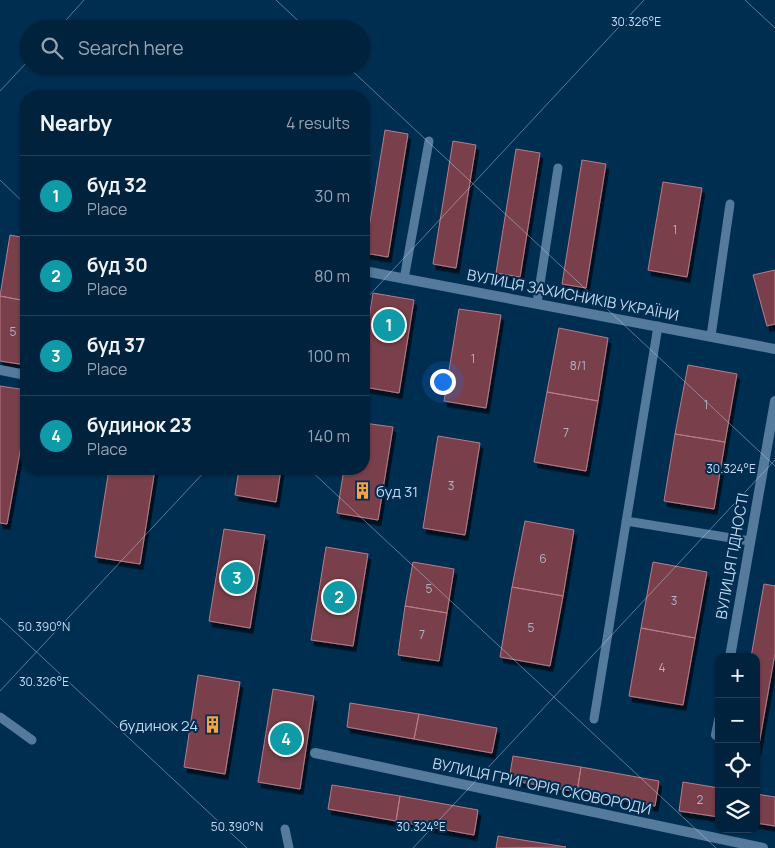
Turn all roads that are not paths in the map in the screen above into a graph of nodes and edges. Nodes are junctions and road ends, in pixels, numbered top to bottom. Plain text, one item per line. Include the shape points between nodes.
1 (429, 141) dead end
2 (558, 168) dead end
3 (730, 204) dead end
4 (370, 272) edge
5 (404, 279) junction
6 (537, 303) junction
7 (658, 326) junction
8 (711, 336) junction
9 (775, 349) edge
10 (0, 370) edge
11 (20, 374) edge
12 (775, 401) edge
13 (626, 521) junction
14 (750, 541) junction
15 (731, 653) edge
16 (0, 718) edge
17 (594, 719) dead end
18 (32, 740) dead end
19 (314, 753) dead end
20 (286, 829) dead end
21 (289, 848) edge
22 (763, 848) edge

1 - 5 lane
2 - 6 lane
3 - 8 lane
4 - 5 street, ВУЛИЦЯ ЗАХИСНИКІВ УКРАЇНИ
5 - 6 street, ВУЛИЦЯ ЗАХИСНИКІВ УКРАЇНИ
6 - 7 street, ВУЛИЦЯ ЗАХИСНИКІВ УКРАЇНИ
7 - 8 street, ВУЛИЦЯ ЗАХИСНИКІВ УКРАЇНИ
7 - 13 lane
8 - 9 street, ВУЛИЦЯ ЗАХИСНИКІВ УКРАЇНИ
10 - 11 street
12 - 14 street, ВУЛИЦЯ ГІДНОСТІ
13 - 14 lane
13 - 17 lane
14 - 15 street, ВУЛИЦЯ ГІДНОСТІ
16 - 18 lane
19 - 22 street, ВУЛИЦЯ ГРИГОРІЯ СКОВОРОДИ
20 - 21 lane

